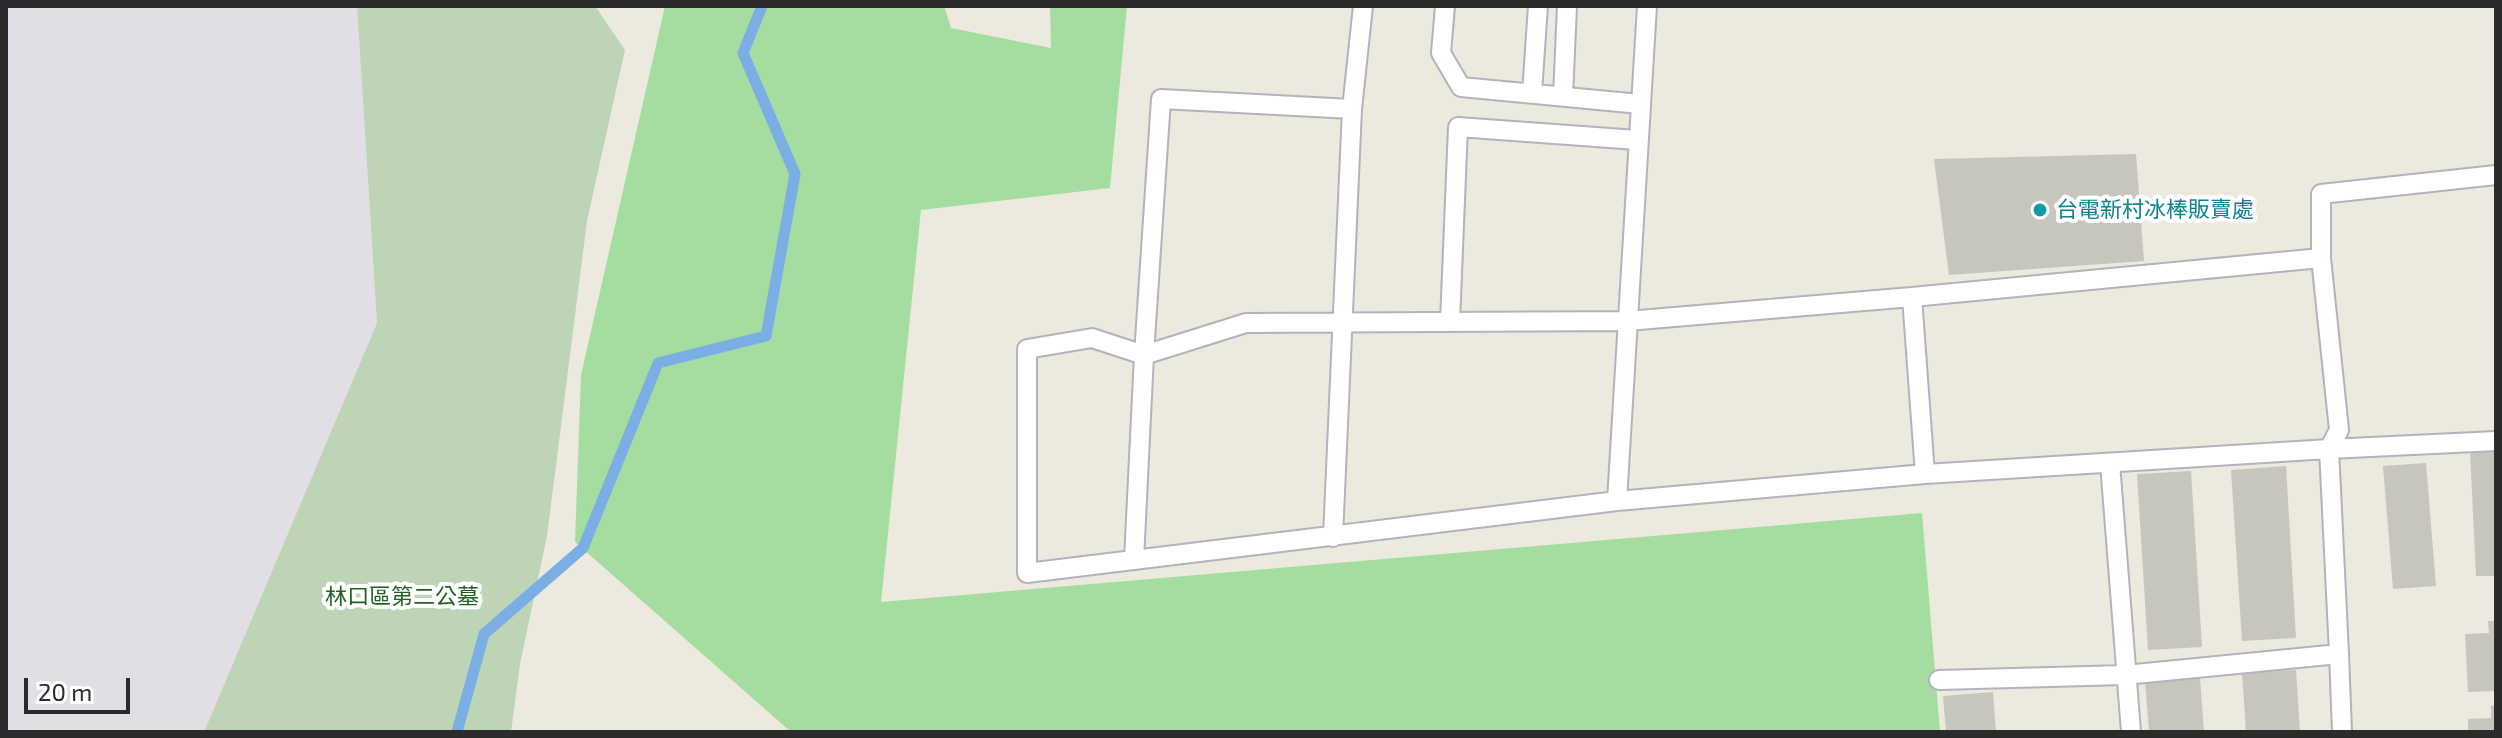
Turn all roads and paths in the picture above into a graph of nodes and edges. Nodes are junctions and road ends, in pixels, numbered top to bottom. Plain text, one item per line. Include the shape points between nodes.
1 (1363, 6) edge
2 (1445, 6) edge
3 (1538, 6) edge
4 (1567, 6) edge
5 (1647, 6) edge
6 (1532, 93) junction
7 (1563, 96) junction
8 (1640, 104) junction
9 (1352, 109) junction
10 (1637, 140) junction
11 (2496, 175) edge
12 (2321, 258) junction
13 (1912, 297) junction
14 (1627, 321) junction
15 (1343, 322) junction
16 (1450, 322) junction
17 (1144, 355) junction
18 (2496, 441) edge
19 (2329, 449) junction
20 (2110, 463) junction
21 (1925, 474) junction
22 (1617, 501) junction
23 (1333, 537) junction
24 (1134, 560) junction
25 (2339, 654) junction
26 (2125, 675) junction
27 (1939, 680) dead end
28 (2131, 732) edge
29 (2342, 732) edge

1 - 9 lane
2 - 6 lane via 1441,53 1461,87
3 - 6 lane
4 - 7 lane
5 - 8 lane
6 - 7 lane
7 - 8 lane
8 - 10 lane
9 - 15 lane
9 - 17 lane via 1161,99
10 - 14 lane
10 - 16 lane via 1458,127
11 - 12 lane via 2321,194
12 - 13 lane
12 - 19 lane via 2339,430
13 - 14 lane
13 - 21 lane
14 - 16 lane
14 - 22 lane
15 - 16 lane
15 - 17 lane via 1246,323
15 - 23 lane
17 - 24 lane
17 - 24 lane via 1092,338 1027,349 1027,573
18 - 19 lane
19 - 20 lane
19 - 25 lane
20 - 21 lane
20 - 26 lane
21 - 22 lane
22 - 23 lane
23 - 24 lane
25 - 26 lane
25 - 29 lane
26 - 27 lane
26 - 28 lane

